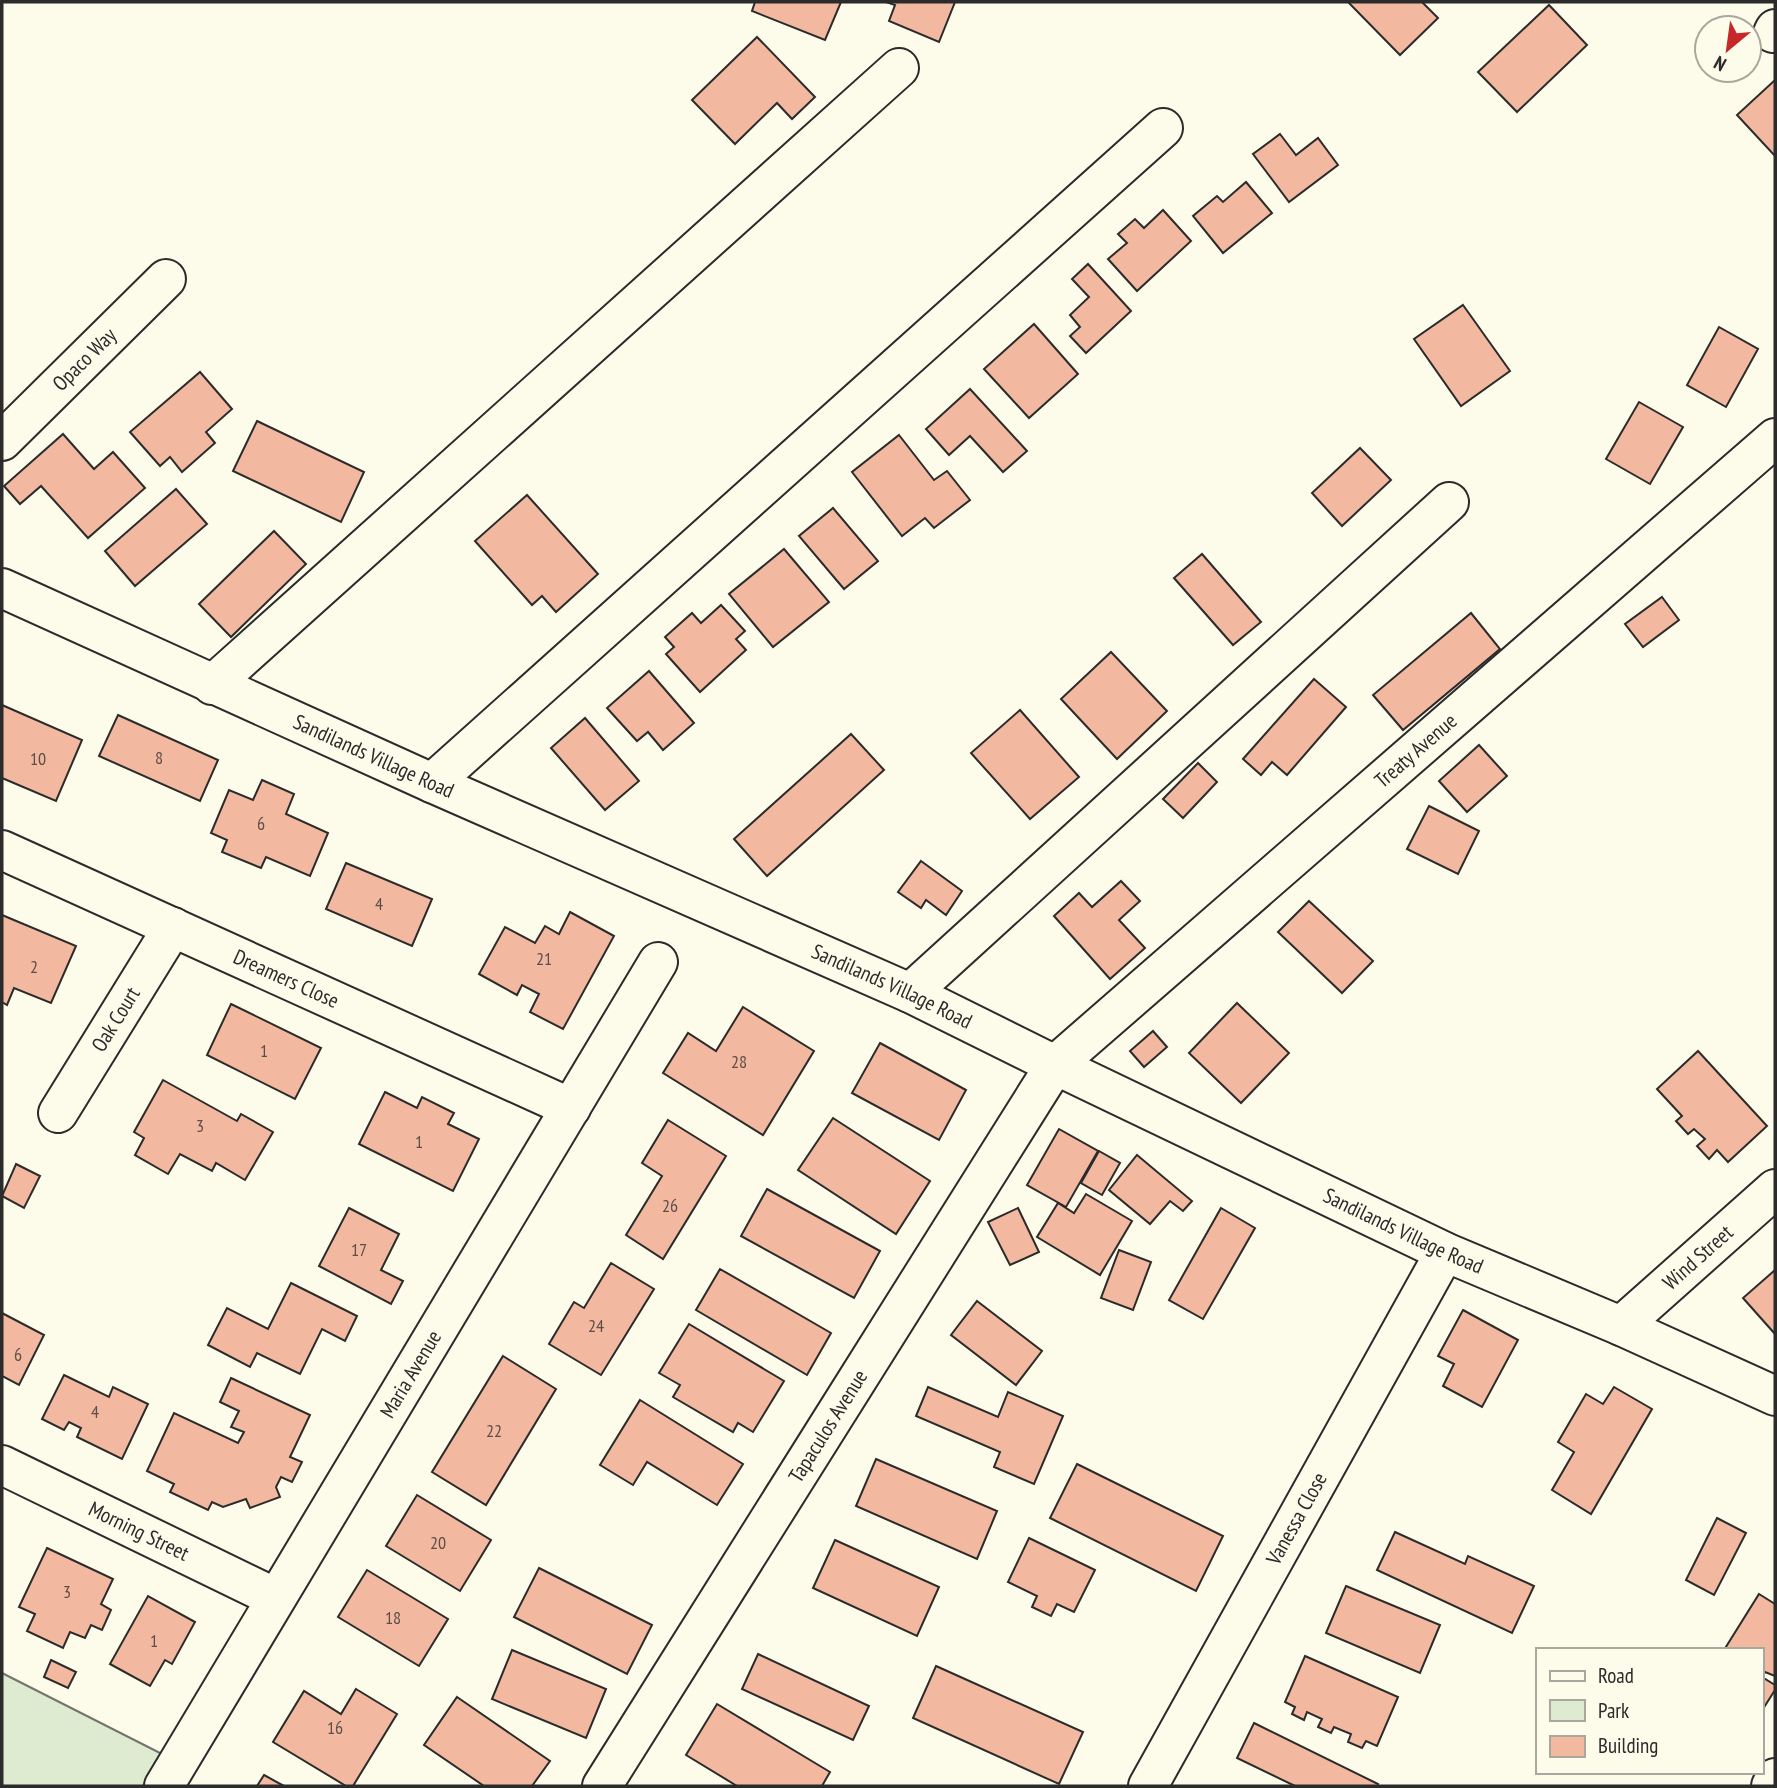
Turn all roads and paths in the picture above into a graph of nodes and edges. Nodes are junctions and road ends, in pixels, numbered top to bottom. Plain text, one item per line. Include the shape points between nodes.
1 (899, 68) dead end
2 (1163, 128) dead end
3 (166, 279) dead end
4 (1775, 438) edge
5 (2, 440) edge
6 (1449, 502) dead end
7 (2, 588) edge
8 (212, 685) junction
9 (432, 783) junction
10 (2, 849) edge
11 (173, 927) junction
12 (658, 962) dead end
13 (910, 993) junction
14 (1055, 1065) junction
15 (571, 1108) junction
16 (58, 1112) dead end
17 (1775, 1189) edge
18 (1445, 1252) junction
19 (1621, 1326) junction
20 (1775, 1396) edge
21 (2, 1465) edge
22 (276, 1598) junction
23 (1775, 1778) edge
24 (164, 1786) edge
25 (603, 1786) edge
26 (1148, 1786) edge
27 (1771, 1786) edge

1 - 8 street
2 - 9 street
3 - 5 street, Opaco Way
4 - 14 street, Treaty Avenue
6 - 13 street
7 - 8 street, Sandilands Village Road
8 - 9 street, Sandilands Village Road
9 - 13 street, Sandilands Village Road
10 - 11 street, Dreamers Close
11 - 15 street, Dreamers Close
11 - 16 street, Oak Court
12 - 15 street, Maria Avenue
13 - 14 street, Sandilands Village Road
14 - 18 street, Sandilands Village Road
14 - 25 street, Tapaculos Avenue
15 - 22 street, Maria Avenue
17 - 19 street, Wind Street
18 - 19 street, Sandilands Village Road
18 - 26 street, Vanessa Close
19 - 20 street, Sandilands Village Road
21 - 22 street, Morning Street
22 - 24 street, Maria Avenue
23 - 27 street

